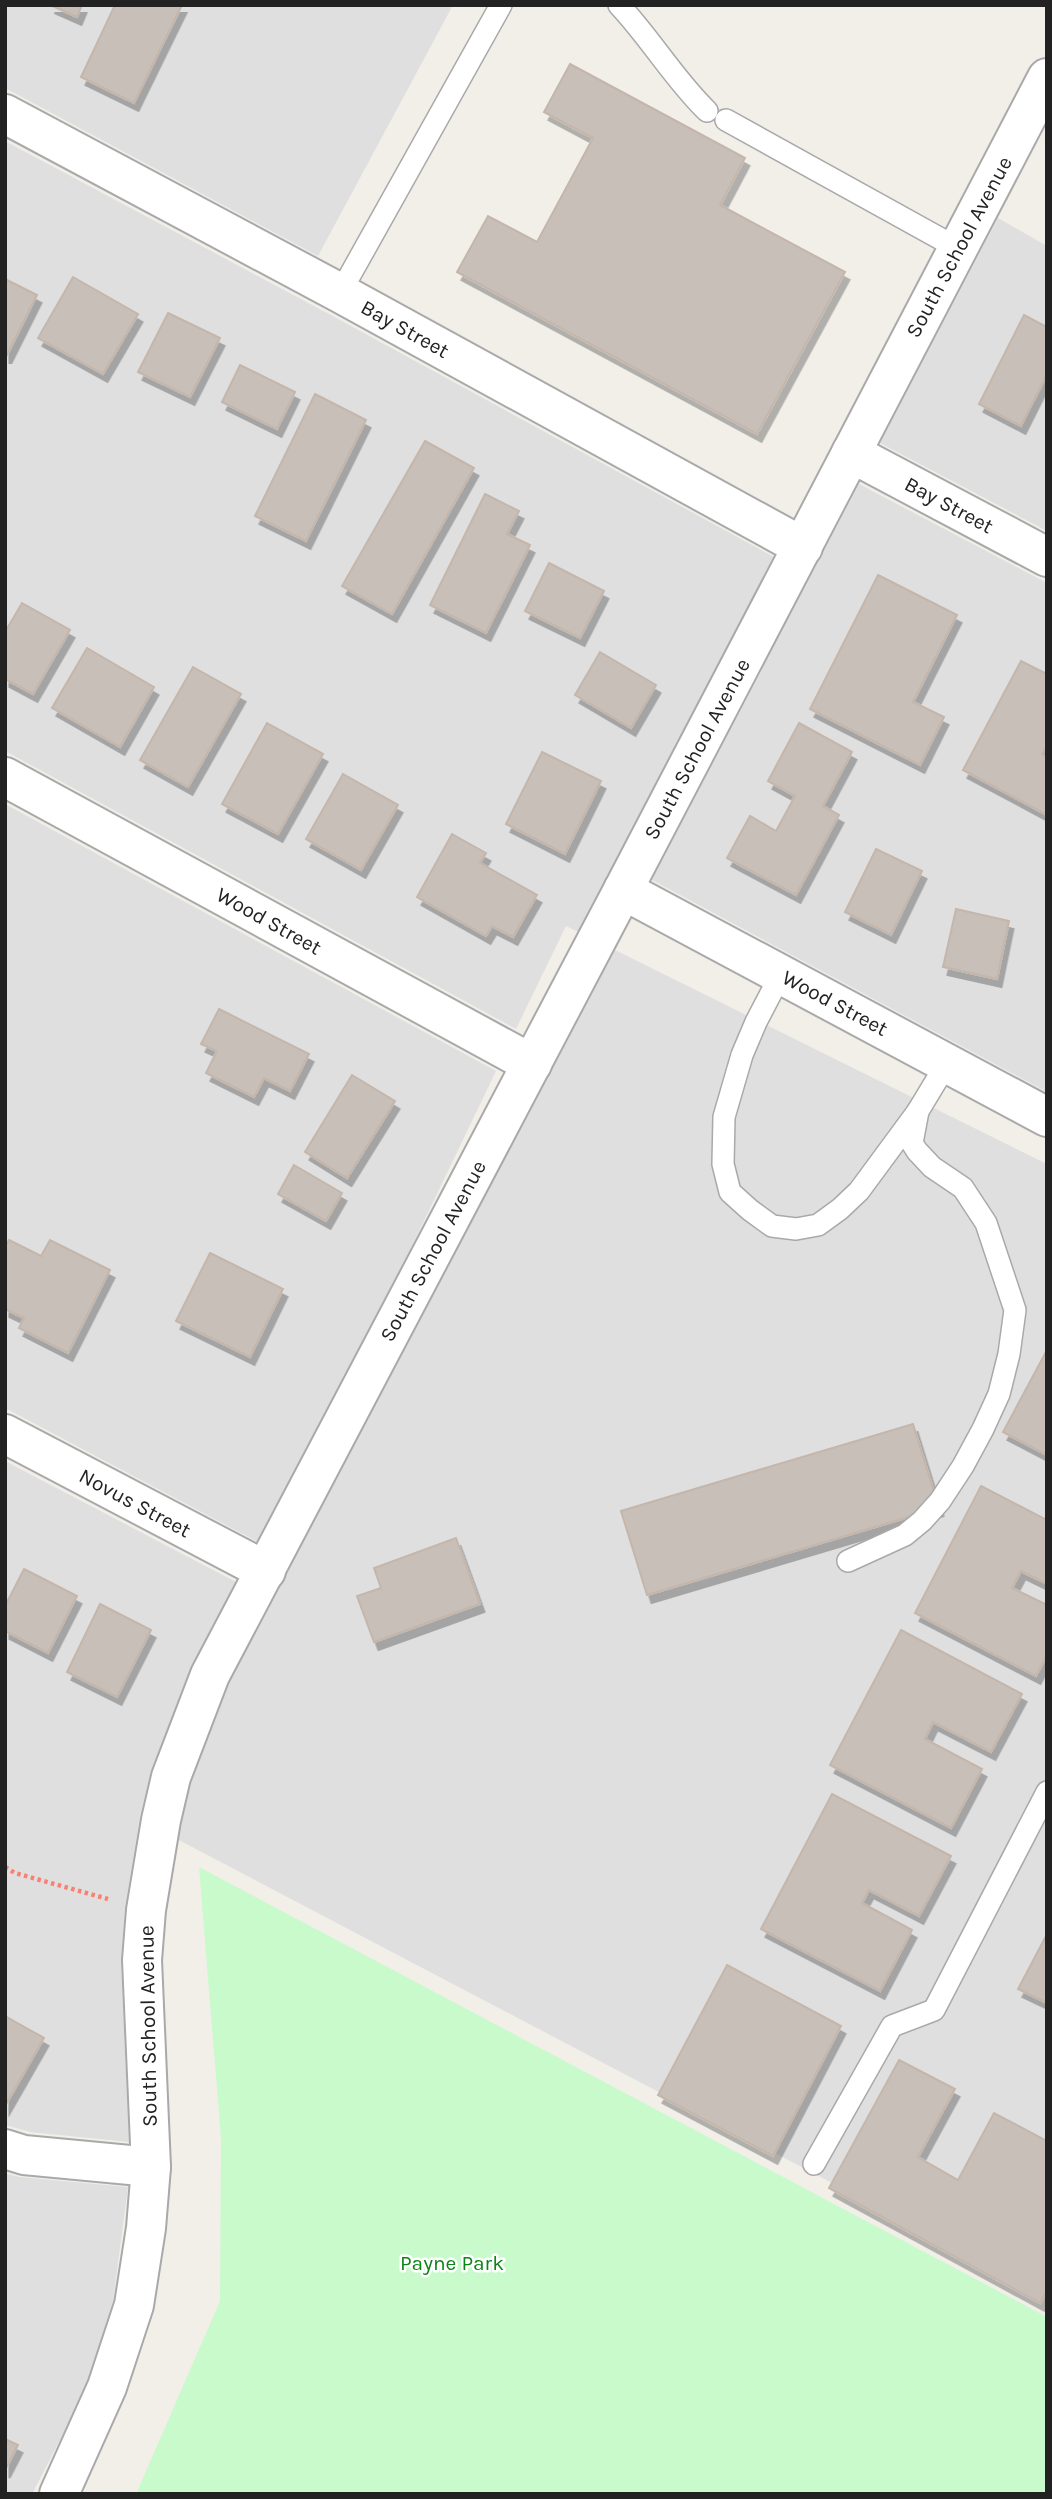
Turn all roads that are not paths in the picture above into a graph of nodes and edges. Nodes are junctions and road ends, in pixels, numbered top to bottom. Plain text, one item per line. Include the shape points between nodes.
1 (501, 5) edge
2 (619, 5) edge
3 (1047, 78) edge
4 (5, 114) edge
5 (959, 248) junction
6 (340, 293) junction
7 (851, 453) junction
8 (803, 547) junction
9 (1047, 557) edge
10 (5, 777) edge
11 (623, 890) junction
12 (780, 974) junction
13 (947, 1063) junction
14 (532, 1064) junction
15 (918, 1111) junction
16 (1047, 1117) edge
17 (5, 1434) edge
18 (848, 1561) dead end
19 (266, 1571) junction
20 (1047, 1792) edge
21 (5, 2149) edge
22 (814, 2164) dead end
23 (151, 2167) junction
24 (59, 2494) edge

1 - 6 lane
2 - 5 lane via 690,94 717,116
3 - 5 street, South School Avenue
4 - 6 street, Bay Street
5 - 7 street, South School Avenue
6 - 8 street, Bay Street
7 - 8 street, South School Avenue
7 - 9 street, Bay Street
8 - 11 street, South School Avenue
10 - 14 street, Wood Street
11 - 12 street, Wood Street
11 - 14 street, South School Avenue
12 - 13 street, Wood Street
12 - 15 lane via 742,1055 724,1117 723,1164 730,1192 772,1226 796,1229 818,1225 859,1191
13 - 15 lane
13 - 16 street, Wood Street
14 - 19 street, South School Avenue
15 - 18 lane via 912,1143 932,1167 963,1188 986,1223 1015,1310 1009,1354 999,1394 983,1429 940,1501 905,1535
17 - 19 street, Novus Street
19 - 23 street, South School Avenue via 210,1675 186,1733 160,1820 142,1959
20 - 22 lane via 934,2010 892,2026
21 - 23 street via 24,2155
23 - 24 street, South School Avenue via 134,2305 107,2387

